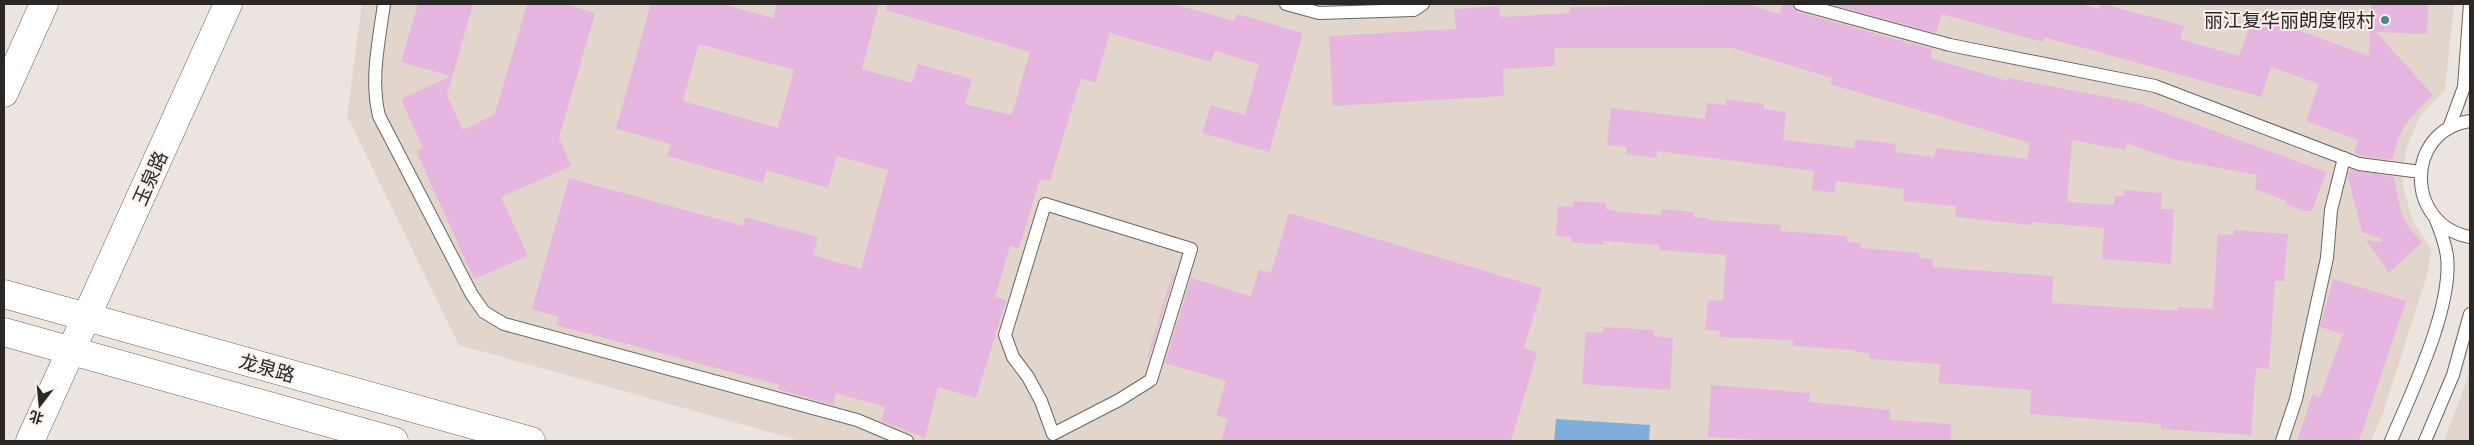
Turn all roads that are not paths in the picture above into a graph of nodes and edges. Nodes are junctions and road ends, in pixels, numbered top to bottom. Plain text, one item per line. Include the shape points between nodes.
1 (44, 4) edge
2 (228, 4) edge
3 (384, 4) edge
4 (1286, 4) edge
5 (1423, 4) edge
6 (1800, 4) edge
7 (2470, 4) edge
8 (4, 93) edge
9 (2470, 122) edge
10 (2449, 128) junction
11 (2344, 158) junction
12 (2421, 172) junction
13 (2436, 220) junction
14 (2470, 237) edge
15 (4, 294) edge
16 (2470, 314) edge
17 (86, 317) junction
18 (4, 332) edge
19 (70, 351) junction
20 (1052, 437) edge
21 (30, 441) edge
22 (394, 441) edge
23 (531, 441) edge
24 (908, 441) edge
25 (2282, 441) edge
26 (2391, 441) edge
27 (2425, 441) edge

1 - 8 main road
2 - 17 main road, 玉泉路
3 - 24 lane via 374,78 379,116 472,295 484,312 504,324 857,420
4 - 5 lane via 1319,13 1414,10
6 - 11 lane via 1950,45 2155,86
7 - 10 lane via 2464,87
9 - 10 lane
10 - 12 lane via 2427,151
11 - 12 lane via 2358,164
11 - 25 lane via 2331,210 2327,258 2296,399
12 - 13 lane via 2422,194
13 - 14 lane via 2447,229
13 - 26 lane via 2444,238 2447,275 2437,322 2423,364
15 - 17 main road, 龙泉路
16 - 27 lane via 2453,375
17 - 19 main road, 玉泉路
17 - 23 main road, 龙泉路
18 - 19 main road, 龙泉路
19 - 21 main road, 玉泉路
19 - 22 main road, 龙泉路
20 - 20 lane via 1041,400 1013,357 1006,335 1045,204 1191,248 1151,380

